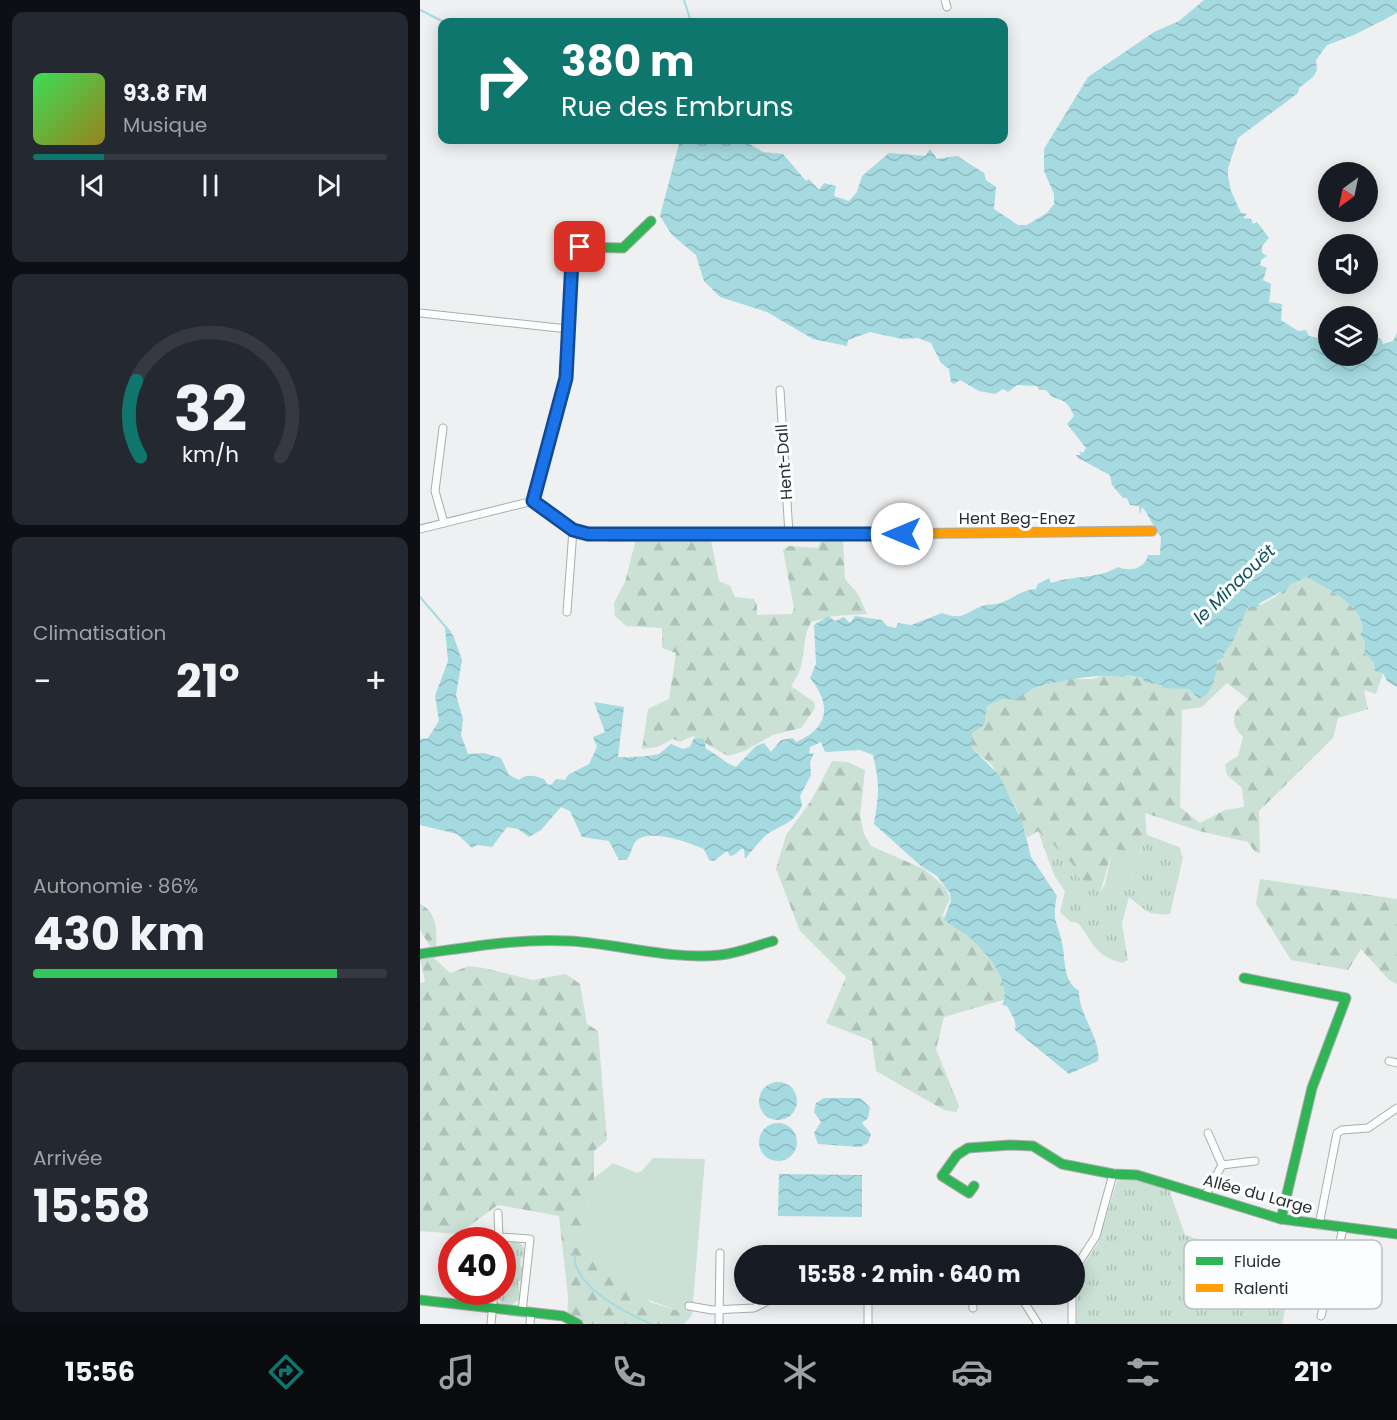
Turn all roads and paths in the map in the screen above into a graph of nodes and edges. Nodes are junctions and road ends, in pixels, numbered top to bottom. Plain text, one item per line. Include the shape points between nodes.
1 (651, 221) dead end
2 (420, 313) edge
3 (568, 329) junction
4 (780, 390) dead end
5 (443, 428) dead end
6 (533, 501) junction
7 (444, 523) junction
8 (420, 529) edge
9 (573, 530) junction
10 (1152, 531) dead end
11 (789, 534) junction
12 (567, 612) dead end
13 (773, 941) dead end
14 (420, 954) edge
15 (1244, 978) dead end
16 (1389, 1061) dead end
17 (1397, 1063) edge
18 (1397, 1108) edge
19 (1208, 1133) dead end
20 (1255, 1161) dead end
21 (1222, 1165) junction
22 (1113, 1174) junction
23 (974, 1186) dead end
24 (1205, 1196) junction
25 (498, 1213) dead end
26 (1281, 1219) junction
27 (1319, 1225) junction
28 (499, 1227) edge
29 (1343, 1229) junction
30 (1397, 1234) edge
31 (516, 1239) edge
32 (1340, 1240) edge
33 (720, 1253) dead end
34 (1085, 1253) edge
35 (420, 1300) edge
36 (493, 1305) edge
37 (760, 1305) edge
38 (868, 1305) edge
39 (973, 1305) edge
40 (1026, 1305) edge
41 (1072, 1305) edge
42 (689, 1306) dead end
43 (973, 1308) dead end
44 (493, 1309) junction
45 (720, 1309) junction
46 (1323, 1309) edge
47 (526, 1312) junction
48 (1321, 1316) dead end
49 (491, 1324) edge
50 (530, 1324) edge
51 (578, 1324) edge
52 (719, 1324) edge
53 (868, 1324) edge
54 (1038, 1324) edge
55 (1072, 1324) edge

1 - 3 street via 631,243 615,250 583,246 575,251
2 - 3 street
3 - 6 street via 566,378
4 - 11 street, Hent-Dall
5 - 7 street via 435,491
6 - 7 street
6 - 9 street, Hent Beg-Enez
7 - 8 street
9 - 11 street, Hent Beg-Enez via 611,536
9 - 12 street
10 - 11 street, Hent Beg-Enez
13 - 14 street via 737,952 706,954 570,941 500,944
15 - 26 street via 1346,998 1312,1088
16 - 17 street
18 - 27 street via 1368,1128 1337,1133
19 - 21 street
20 - 21 street
21 - 24 street
22 - 23 street, Allée du Large via 1062,1164 1033,1146 968,1148 957,1155 942,1176 969,1193
22 - 24 street, Allée du Large via 1137,1175
22 - 34 street via 1096,1236
24 - 26 street, Allée du Large
25 - 28 street
26 - 27 street, Allée du Large
27 - 29 street, Allée du Large
29 - 30 street, Allée du Large
29 - 32 street
31 - 47 street via 530,1239
33 - 45 street
35 - 44 street
36 - 44 street
37 - 45 street
38 - 53 street
39 - 43 street
40 - 54 street
41 - 55 street
42 - 45 street
44 - 47 street
44 - 49 street
45 - 52 street
46 - 48 street
47 - 50 street
47 - 51 street via 563,1317

